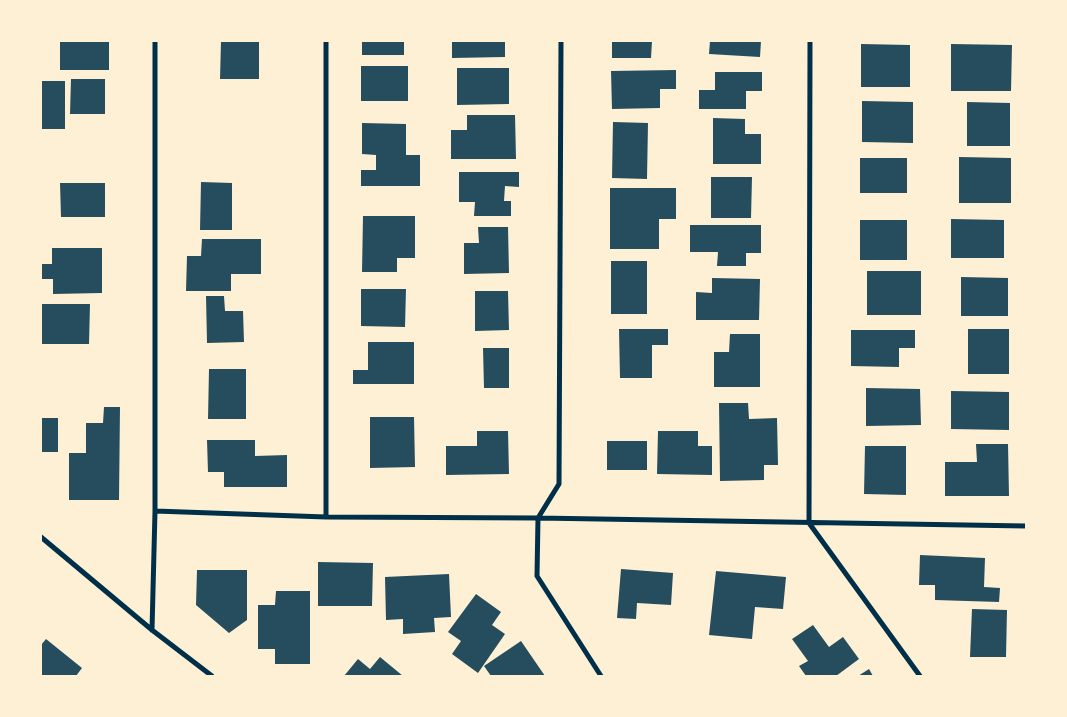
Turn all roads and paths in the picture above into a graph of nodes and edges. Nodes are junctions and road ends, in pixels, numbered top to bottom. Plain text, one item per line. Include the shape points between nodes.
1 (155, 41) edge
2 (326, 41) edge
3 (561, 41) edge
4 (810, 41) edge
5 (155, 511) junction
6 (326, 517) junction
7 (538, 518) junction
8 (809, 523) junction
9 (1026, 526) edge
10 (41, 538) edge
11 (152, 630) junction
12 (212, 676) edge
13 (601, 676) edge
14 (920, 676) edge

1 - 5 street
2 - 6 street
3 - 7 street via 559,484
4 - 8 street
5 - 6 street
5 - 11 street
6 - 7 street
7 - 8 street
7 - 13 street via 537,576
8 - 9 street
8 - 14 street
10 - 11 street
11 - 12 street

